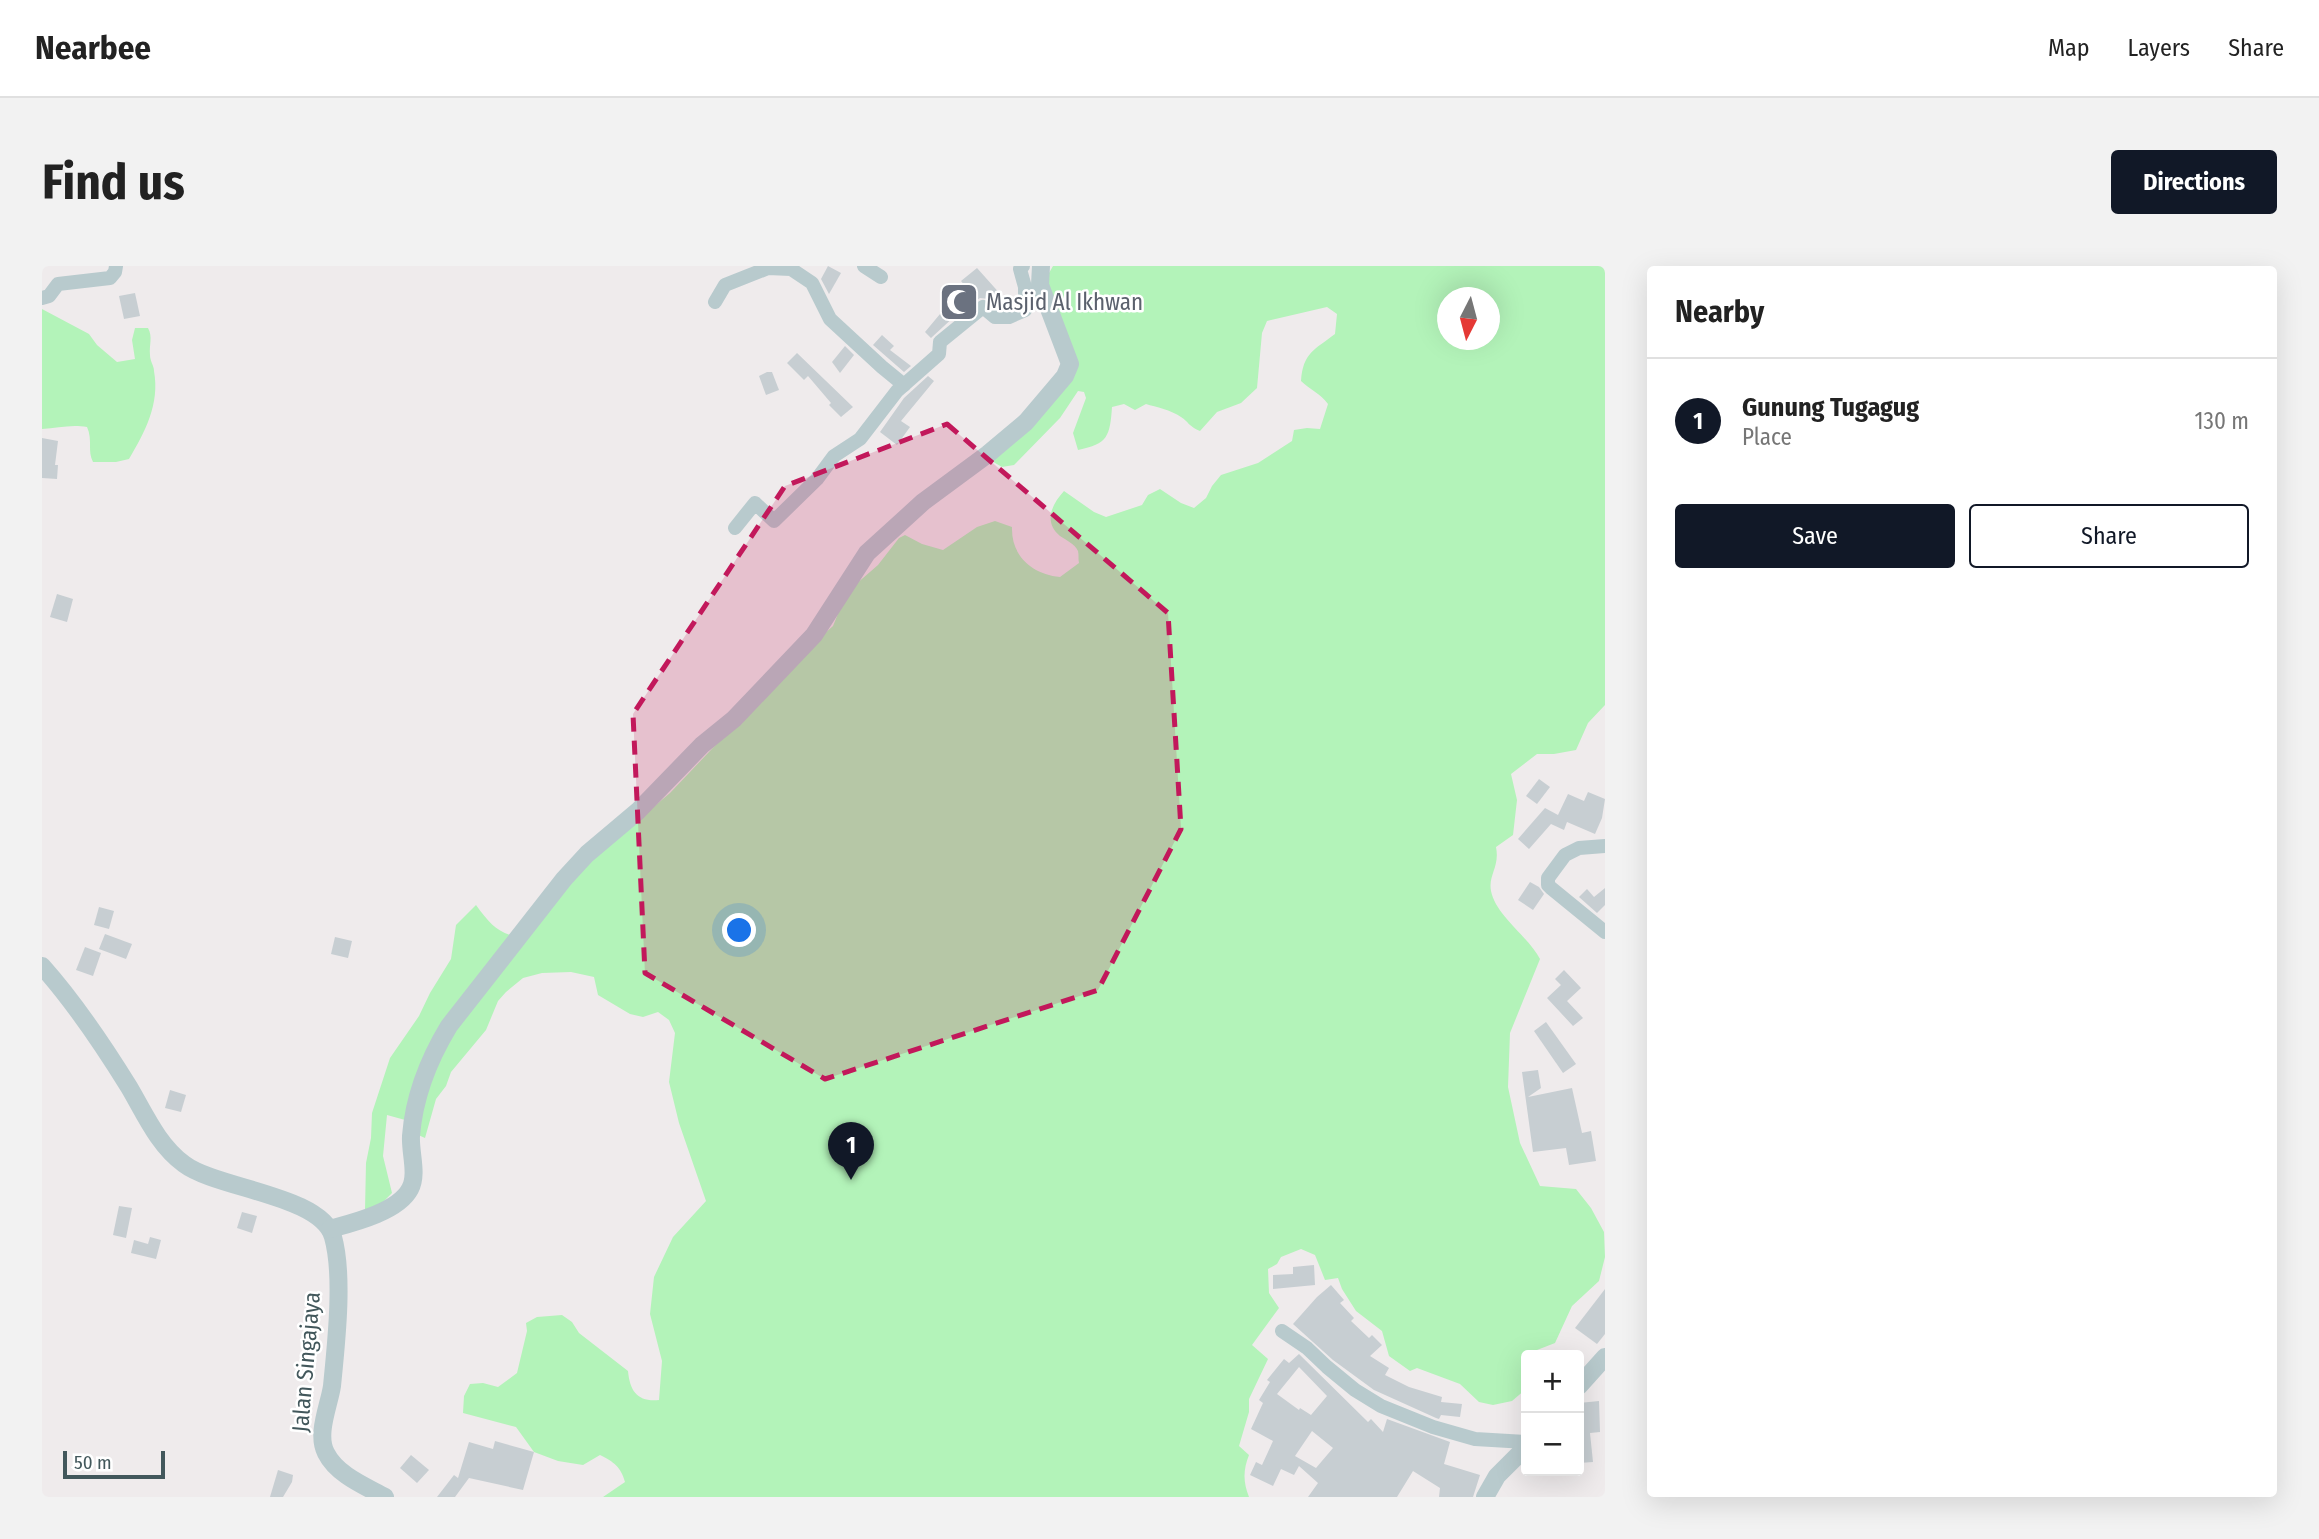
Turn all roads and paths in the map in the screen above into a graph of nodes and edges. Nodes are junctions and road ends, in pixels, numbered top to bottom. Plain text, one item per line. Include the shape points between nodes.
1 (117, 266) edge
2 (864, 266) edge
3 (1023, 266) edge
4 (1041, 266) edge
5 (791, 268) edge
6 (881, 277) dead end
7 (42, 298) edge
8 (715, 302) dead end
9 (904, 385) junction
10 (735, 528) dead end
11 (1605, 846) edge
12 (1605, 932) edge
13 (42, 966) edge
14 (330, 1229) junction
15 (1282, 1331) dead end
16 (1605, 1357) edge
17 (1584, 1380) edge
18 (1521, 1444) edge
19 (1521, 1449) edge
20 (385, 1497) edge
21 (1485, 1497) edge

1 - 7 street via 110,278 58,284
2 - 6 street
3 - 9 street via 1025,310 995,317 983,307 940,342 939,354
4 - 14 street via 1040,285 1070,364 1065,376 1026,422 923,502 867,553 814,635 734,719 564,879 437,1046 414,1112 413,1179 404,1198 379,1213
5 - 8 street via 768,268 725,285
5 - 9 street via 812,283 830,318
9 - 10 street via 860,439 834,456 774,522 755,503
11 - 12 street via 1571,850 1548,881
13 - 14 street via 76,1008 169,1153 200,1174 292,1203
14 - 20 street, Jalan Singajaya via 336,1252 337,1328 324,1451 340,1470
15 - 18 street via 1381,1406 1475,1439
16 - 17 street
19 - 21 street via 1496,1476

